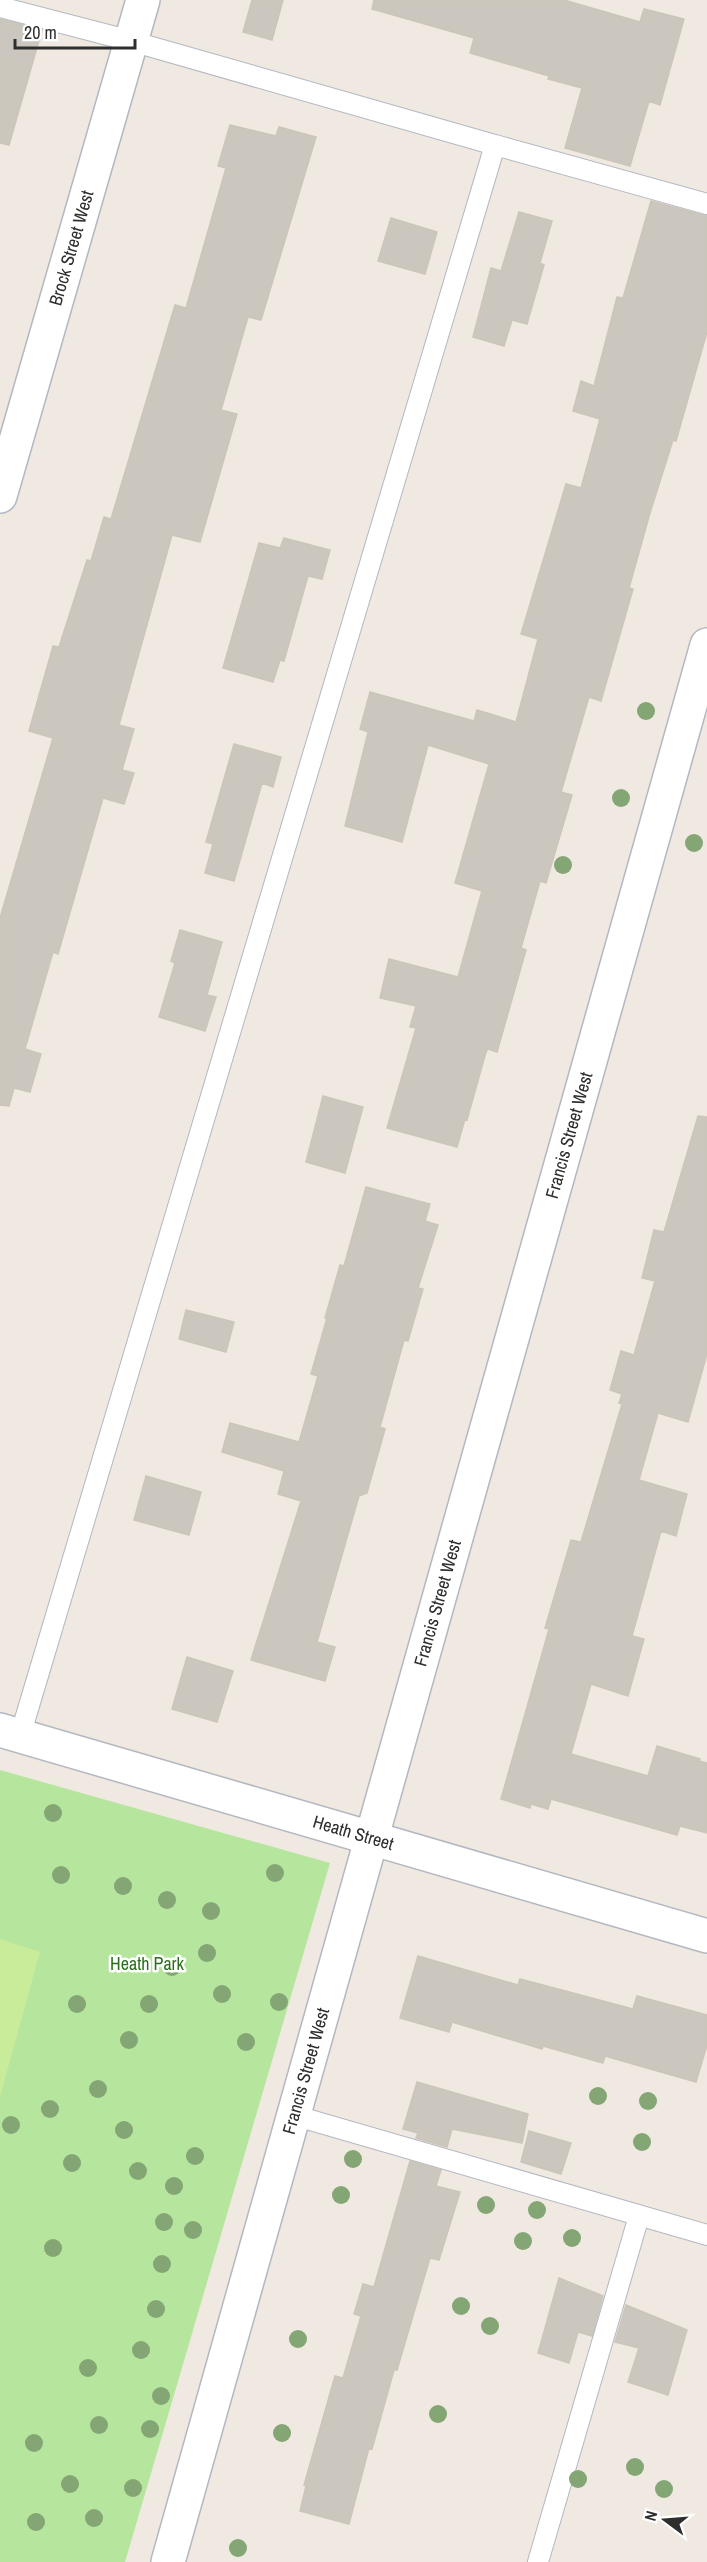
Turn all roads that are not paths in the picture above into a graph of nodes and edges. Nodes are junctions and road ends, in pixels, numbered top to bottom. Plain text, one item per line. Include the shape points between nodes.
1 (143, 0) edge
2 (0, 6) edge
3 (131, 40) junction
4 (495, 145) junction
5 (707, 204) edge
6 (0, 496) edge
7 (707, 645) edge
8 (10, 1733) edge
9 (370, 1838) junction
10 (707, 1936) edge
11 (293, 2115) junction
12 (639, 2216) junction
13 (707, 2235) edge
14 (168, 2562) edge
15 (538, 2562) edge

1 - 3 street, Brock Street West
2 - 3 lane
3 - 4 lane
3 - 6 street, Brock Street West
4 - 5 lane
4 - 8 lane
7 - 9 street, Francis Street West
8 - 9 street, Heath Street
9 - 10 street, Heath Street
9 - 11 street, Francis Street West
11 - 12 lane
11 - 14 street, Francis Street West
12 - 13 lane
12 - 15 lane

